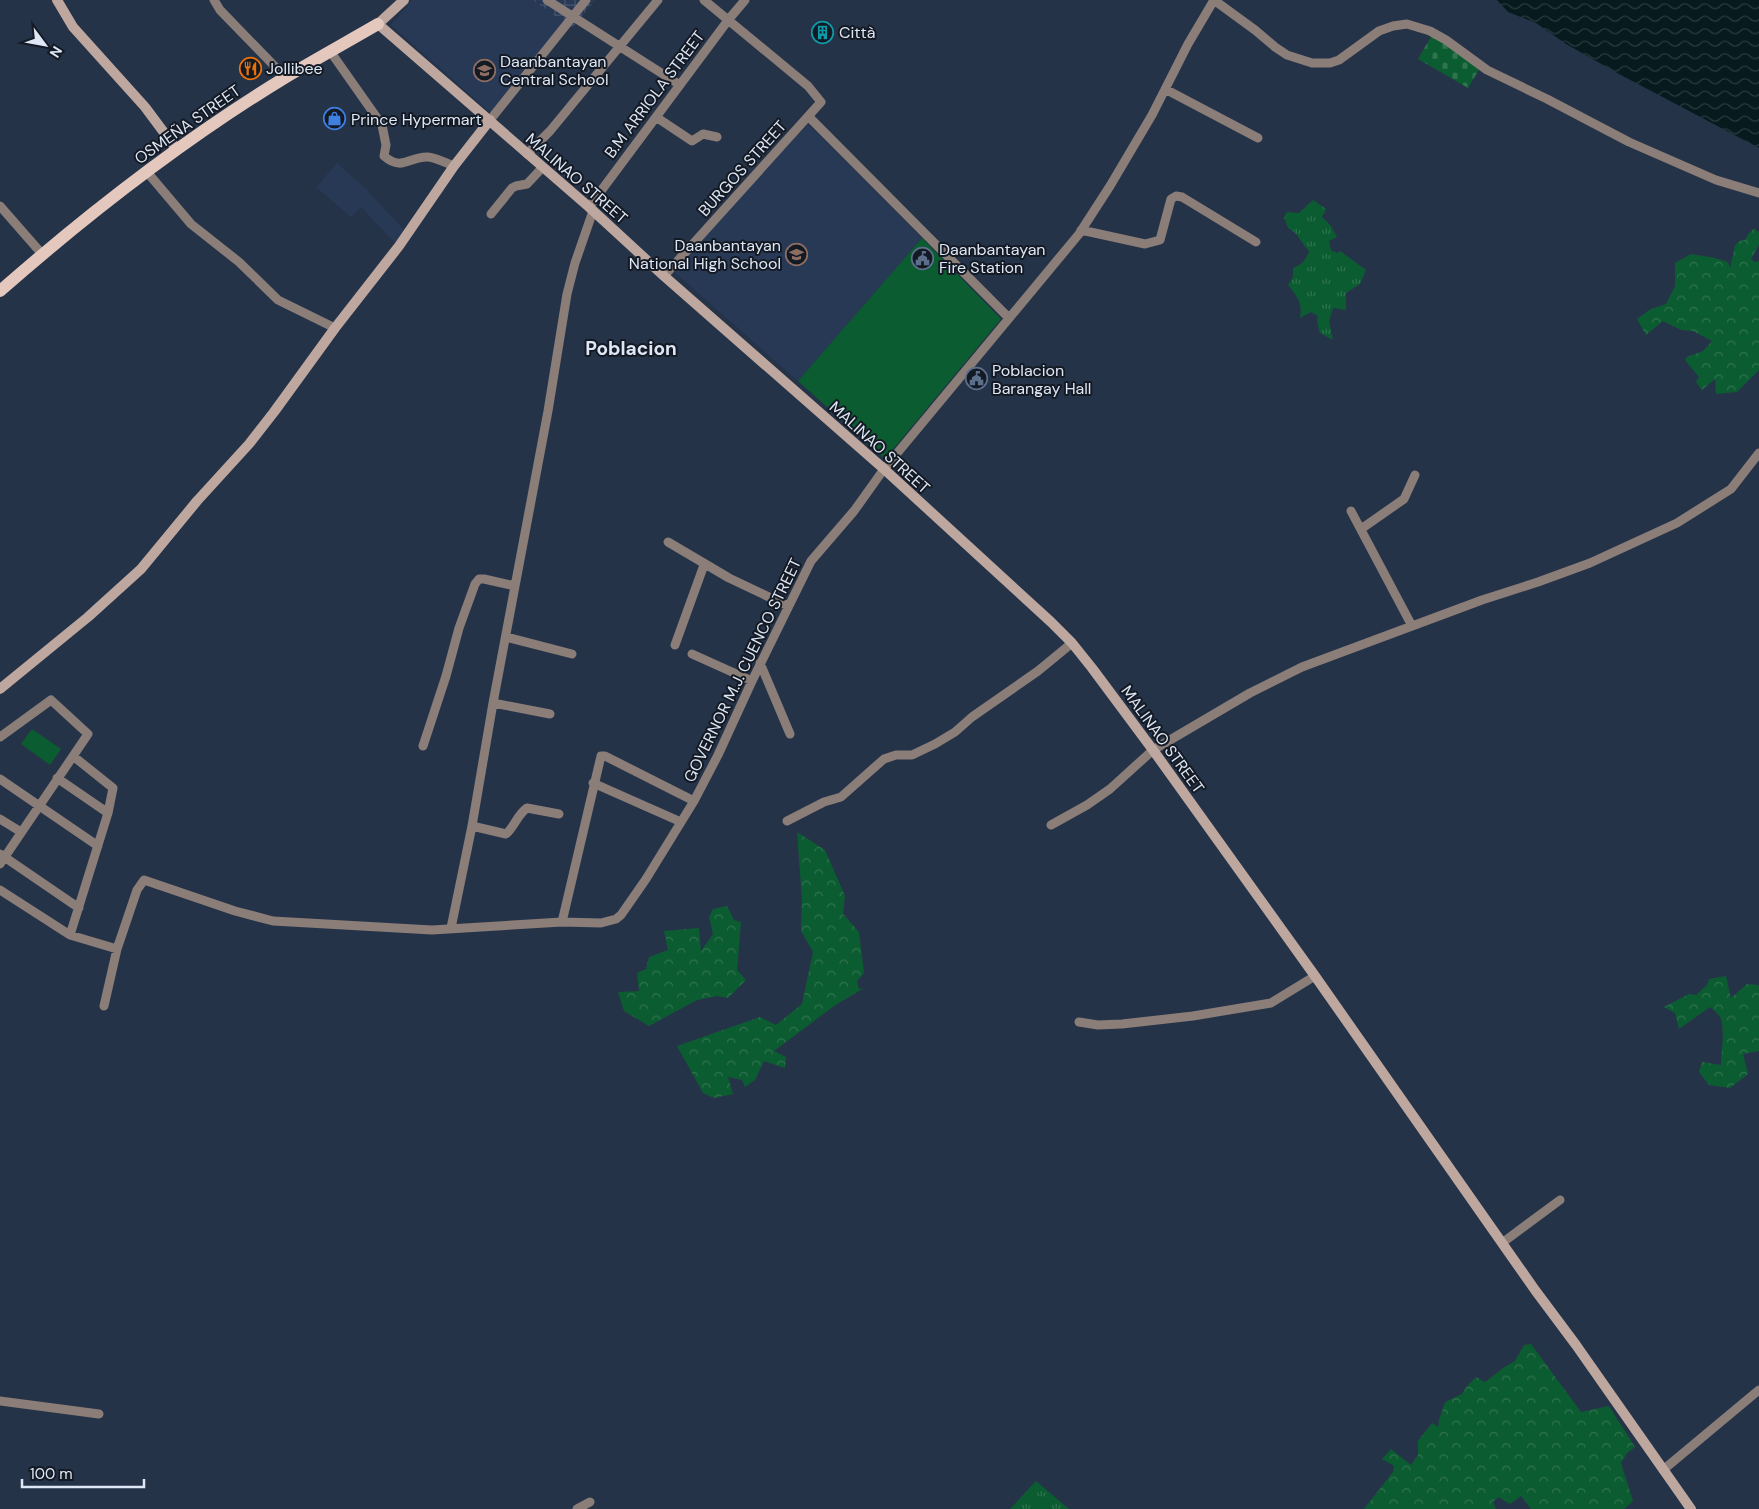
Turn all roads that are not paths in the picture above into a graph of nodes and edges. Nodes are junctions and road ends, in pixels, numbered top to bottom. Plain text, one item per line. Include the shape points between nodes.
1 (57, 0) edge
2 (214, 0) edge
3 (548, 0) edge
4 (586, 0) edge
5 (658, 0) edge
6 (704, 0) edge
7 (745, 0) edge
8 (1214, 0) edge
9 (400, 1) edge
10 (573, 17) junction
11 (729, 19) junction
12 (378, 24) junction
13 (619, 46) junction
14 (330, 51) junction
15 (285, 77) junction
16 (680, 85) junction
17 (1165, 89) junction
18 (656, 117) junction
19 (809, 117) junction
20 (490, 120) junction
21 (717, 136) dead end
22 (1258, 138) dead end
23 (177, 150) junction
24 (527, 154) junction
25 (454, 166) junction
26 (542, 168) junction
27 (148, 172) junction
28 (1759, 193) edge
29 (0, 206) edge
30 (591, 209) junction
31 (491, 214) dead end
32 (1081, 230) junction
33 (1256, 242) dead end
34 (42, 254) junction
35 (664, 276) junction
36 (0, 292) edge
37 (1008, 318) junction
38 (335, 328) junction
39 (1759, 453) edge
40 (884, 469) junction
41 (1415, 475) dead end
42 (1351, 511) dead end
43 (1361, 530) junction
44 (668, 542) dead end
45 (704, 565) junction
46 (515, 586) junction
47 (788, 606) junction
48 (1412, 626) junction
49 (506, 637) junction
50 (1072, 643) junction
51 (674, 645) dead end
52 (572, 654) dead end
53 (692, 654) dead end
54 (760, 663) junction
55 (752, 681) junction
56 (0, 689) edge
57 (493, 703) junction
58 (550, 714) dead end
59 (790, 734) dead end
60 (0, 737) edge
61 (423, 746) dead end
62 (1152, 750) junction
63 (73, 756) junction
64 (57, 778) junction
65 (0, 779) edge
66 (593, 783) junction
67 (694, 801) junction
68 (39, 805) junction
69 (108, 813) junction
70 (559, 814) dead end
71 (0, 819) edge
72 (787, 821) dead end
73 (681, 822) junction
74 (1051, 825) dead end
75 (472, 826) junction
76 (21, 832) junction
77 (98, 846) junction
78 (2, 858) edge
79 (0, 890) edge
80 (79, 908) junction
81 (562, 922) junction
82 (451, 928) junction
83 (70, 935) junction
84 (118, 949) junction
85 (1315, 976) junction
86 (104, 1006) dead end
87 (1079, 1022) dead end
88 (1560, 1200) dead end
89 (1502, 1242) junction
90 (1759, 1390) edge
91 (0, 1401) edge
92 (99, 1414) dead end
93 (1663, 1470) junction
94 (590, 1502) dead end
95 (577, 1509) edge
96 (1691, 1509) edge

1 - 23 main road via 73,26 145,107
2 - 15 street
3 - 10 street
4 - 10 street
5 - 13 street
6 - 11 street
7 - 11 street, B.M ARRIOLA STREET
8 - 17 street, GOVERNOR M.J. CUENCO STREET
8 - 28 street, GOVERNOR M.J. CUENCO STREET via 1287,55 1312,63 1339,60 1379,31 1393,26 1407,24 1423,28 1446,40 1487,70 1629,142 1716,180
9 - 12 main road, OSMEÑA STREET
10 - 13 street
10 - 20 street
11 - 16 street, B.M ARRIOLA STREET
11 - 19 street, BURGOS STREET via 808,86 821,102
12 - 14 main road, OSMEÑA STREET
12 - 20 main road, MALINAO STREET
13 - 16 street
13 - 24 street
14 - 15 main road, OSMEÑA STREET
14 - 25 street via 382,125 386,146 384,156 400,164 427,157
15 - 23 main road, OSMEÑA STREET
16 - 18 street, B.M ARRIOLA STREET
17 - 22 street
17 - 32 street, GOVERNOR M.J. CUENCO STREET via 1115,178
18 - 21 street via 692,141 702,134
18 - 30 street, B.M ARRIOLA STREET
19 - 35 street, BURGOS STREET
19 - 37 street
20 - 24 main road, MALINAO STREET
20 - 25 main road
23 - 27 main road, OSMEÑA STREET
24 - 26 main road, MALINAO STREET
25 - 38 main road via 399,246
26 - 30 main road, MALINAO STREET
26 - 31 street via 527,184 512,188
27 - 34 main road, OSMEÑA STREET
27 - 38 street via 191,224 240,262 271,295
29 - 34 street
30 - 35 main road, MALINAO STREET
30 - 46 street, B.M ARRIOLA STREET via 567,294
32 - 33 street via 1153,243 1160,240 1171,198 1176,196
32 - 37 street, GOVERNOR M.J. CUENCO STREET
34 - 36 main road, OSMEÑA STREET
35 - 40 main road, MALINAO STREET
37 - 40 street, GOVERNOR M.J. CUENCO STREET
38 - 56 main road via 254,437 141,570
39 - 48 street via 1731,489 1677,524 1590,563
40 - 47 street, GOVERNOR M.J. CUENCO STREET via 854,511 811,560
40 - 50 main road, MALINAO STREET
41 - 43 street via 1404,499
42 - 43 street
43 - 48 street
44 - 45 street
45 - 47 street
45 - 51 street
46 - 49 street, B.M ARRIOLA STREET
46 - 61 street via 484,579 478,579 475,584
47 - 54 street, GOVERNOR M.J. CUENCO STREET
48 - 62 street via 1302,667
49 - 52 street
49 - 57 street, B.M ARRIOLA STREET
50 - 62 main road, MALINAO STREET
50 - 72 street via 936,744 912,755 896,755 884,760 841,797
53 - 55 street
54 - 55 street, GOVERNOR M.J. CUENCO STREET
54 - 59 street
55 - 67 street, GOVERNOR M.J. CUENCO STREET
57 - 58 street
57 - 75 street, B.M ARRIOLA STREET
60 - 63 street via 51,700 88,734
62 - 74 street via 1110,789
62 - 85 main road, MALINAO STREET
63 - 64 street
63 - 69 street via 113,788
64 - 68 street
64 - 69 street
65 - 68 street
66 - 67 street via 601,756 605,756
66 - 73 street
66 - 81 street
67 - 73 street, GOVERNOR M.J. CUENCO STREET
68 - 76 street
68 - 77 street
69 - 77 street
70 - 75 street via 527,808 506,834
71 - 76 street
73 - 81 street, GOVERNOR M.J. CUENCO STREET via 627,908 616,919 601,923
75 - 82 street, B.M ARRIOLA STREET
76 - 78 street
77 - 80 street
78 - 80 street
79 - 83 street
80 - 83 street
81 - 82 street
82 - 84 street via 432,930 273,921 144,880 137,890
83 - 84 street
84 - 86 street
85 - 87 street via 1272,1003 1122,1024
85 - 89 main road, MALINAO STREET
88 - 89 street
89 - 93 main road, MALINAO STREET
90 - 93 street
91 - 92 street
93 - 96 main road, MALINAO STREET
94 - 95 street

